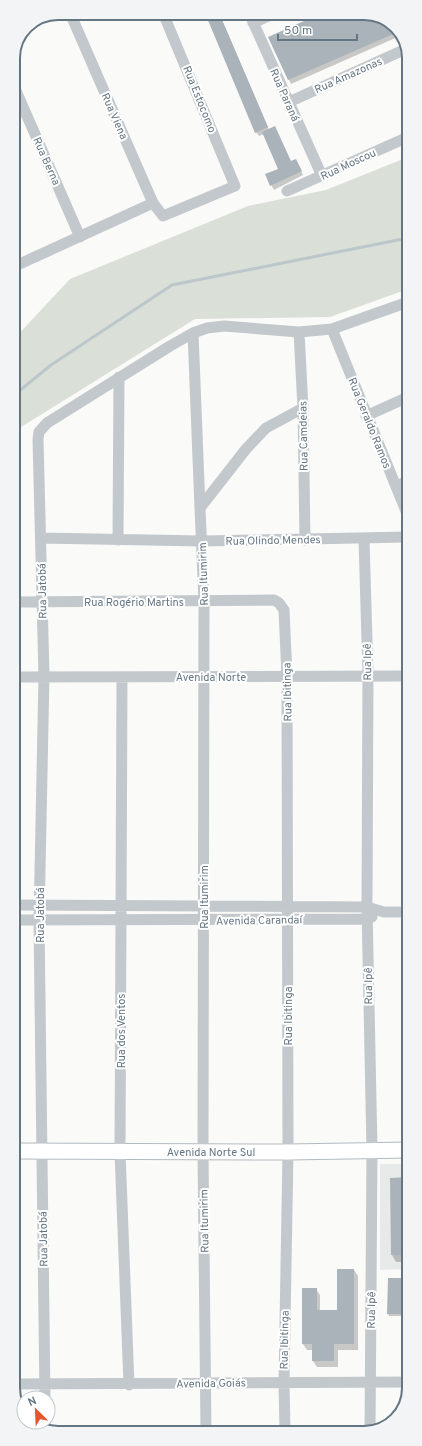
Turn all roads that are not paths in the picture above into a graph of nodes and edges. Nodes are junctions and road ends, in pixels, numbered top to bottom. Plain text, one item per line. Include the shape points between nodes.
1 (73, 20) edge
2 (166, 20) edge
3 (252, 20) edge
4 (401, 51) edge
5 (20, 100) edge
6 (288, 102) junction
7 (402, 140) edge
8 (322, 176) junction
9 (287, 191) dead end
10 (153, 202) junction
11 (163, 216) joint
12 (80, 237) junction
13 (20, 264) edge
14 (402, 304) edge
15 (332, 329) junction
16 (299, 332) junction
17 (193, 333) junction
18 (119, 377) junction
19 (402, 401) edge
20 (303, 408) junction
21 (366, 416) junction
22 (402, 484) edge
23 (396, 486) junction
24 (402, 501) edge
25 (200, 508) junction
26 (402, 537) edge
27 (41, 538) junction
28 (364, 539) junction
29 (118, 540) junction
30 (305, 540) junction
31 (202, 541) junction
32 (20, 602) edge
33 (42, 602) junction
34 (204, 602) junction
35 (279, 603) joint
36 (368, 675) junction
37 (44, 676) junction
38 (402, 676) edge
39 (20, 677) edge
40 (122, 677) junction
41 (204, 677) junction
42 (287, 677) junction
43 (20, 905) edge
44 (39, 906) junction
45 (122, 906) junction
46 (204, 906) junction
47 (288, 906) junction
48 (367, 906) junction
49 (384, 912) junction
50 (402, 912) edge
51 (288, 919) junction
52 (367, 919) junction
53 (20, 920) edge
54 (39, 920) junction
55 (204, 920) junction
56 (122, 921) junction
57 (372, 1150) junction
58 (402, 1150) edge
59 (41, 1151) junction
60 (203, 1151) junction
61 (20, 1152) edge
62 (120, 1152) junction
63 (288, 1152) junction
64 (371, 1381) junction
65 (284, 1382) junction
66 (402, 1382) edge
67 (206, 1383) junction
68 (20, 1384) edge
69 (45, 1384) junction
70 (129, 1385) junction
71 (45, 1390) edge
72 (370, 1425) edge
73 (206, 1426) edge
74 (284, 1426) edge

1 - 10 street, Rua Viena
2 - 11 street, Rua Estocomo via 235,186
3 - 6 street, Rua Paraná
4 - 6 street, Rua Amazonas
5 - 12 street, Rua Berna
6 - 8 street, Rua Paraná
7 - 8 street, Rua Moscou
8 - 9 street, Rua Moscou
10 - 11 street, Rua Viena
10 - 12 street
12 - 13 street
14 - 15 street
15 - 16 street
15 - 21 street, Rua Geraldo Ramos
16 - 17 street via 224,326
16 - 20 street, Rua Camdeias
17 - 18 street
17 - 25 street, Rua Itumirim
18 - 27 street, Rua Jatobá via 47,423 39,432
18 - 29 street
19 - 21 street
20 - 25 street via 266,428 246,449
20 - 30 street, Rua Camdeias
21 - 23 street, Rua Geraldo Ramos
22 - 23 street
23 - 24 street, Rua Geraldo Ramos
25 - 31 street, Rua Itumirim
26 - 28 street, Rua Olindo Mendes
27 - 29 street, Rua Olindo Mendes
27 - 33 street, Rua Jatobá
28 - 30 street, Rua Olindo Mendes
28 - 36 street, Rua Ipê
29 - 31 street, Rua Olindo Mendes
30 - 31 street, Rua Olindo Mendes
31 - 34 street, Rua Itumirim
32 - 33 street, Rua Rogério Martins
33 - 34 street, Rua Rogério Martins
33 - 37 street, Rua Jatobá
34 - 35 street, Rua Rogério Martins via 274,600
34 - 41 street, Rua Itumirim
35 - 42 street, Rua Ibitinga via 284,610
36 - 38 street, Avenida Norte
36 - 42 street, Avenida Norte
36 - 48 street, Rua Ipê
37 - 39 street, Avenida Norte
37 - 40 street, Avenida Norte
37 - 44 street, Rua Jatobá
40 - 41 street, Avenida Norte
40 - 45 street, Rua dos Ventos
41 - 42 street, Avenida Norte
41 - 46 street, Rua Itumirim
42 - 47 street, Rua Ibitinga
43 - 44 street, Avenida Carandaí
44 - 45 street, Avenida Carandaí
44 - 54 street, Rua Jatobá
45 - 46 street, Avenida Carandaí
45 - 56 street, Rua dos Ventos
46 - 47 street, Avenida Carandaí
46 - 55 street, Rua Itumirim
47 - 48 street, Avenida Carandaí
47 - 51 street, Rua Ibitinga
48 - 49 street, Avenida Carandaí
48 - 52 street, Rua Ipê
49 - 50 street, Avenida Carandaí
49 - 52 street, Avenida Carandaí
51 - 52 street, Avenida Carandaí
51 - 55 street, Avenida Carandaí
51 - 63 street, Rua Ibitinga
52 - 57 street, Rua Ipê
53 - 54 street, Avenida Carandaí
54 - 56 street, Avenida Carandaí
54 - 59 street, Rua Jatobá
55 - 56 street, Avenida Carandaí
55 - 60 street, Rua Itumirim
56 - 62 street, Rua dos Ventos
57 - 58 street, Avenida Norte Sul
57 - 63 street, Avenida Norte Sul
57 - 64 street, Rua Ipê
59 - 61 street, Avenida Norte Sul
59 - 62 street, Avenida Norte Sul
59 - 69 street, Rua Jatobá
60 - 62 street, Avenida Norte Sul
60 - 63 street, Avenida Norte Sul
60 - 67 street, Rua Itumirim
62 - 70 street, Rua dos Ventos
63 - 65 street, Rua Ibitinga
64 - 65 street, Avenida Goiás
64 - 66 street, Avenida Goiás
64 - 72 street, Rua Ipê
65 - 67 street, Avenida Goiás
65 - 74 street, Rua Ibitinga
67 - 70 street, Avenida Goiás
67 - 73 street, Rua Itumirim
68 - 69 street, Avenida Goiás
69 - 70 street, Avenida Goiás
69 - 71 street, Rua Jatobá

